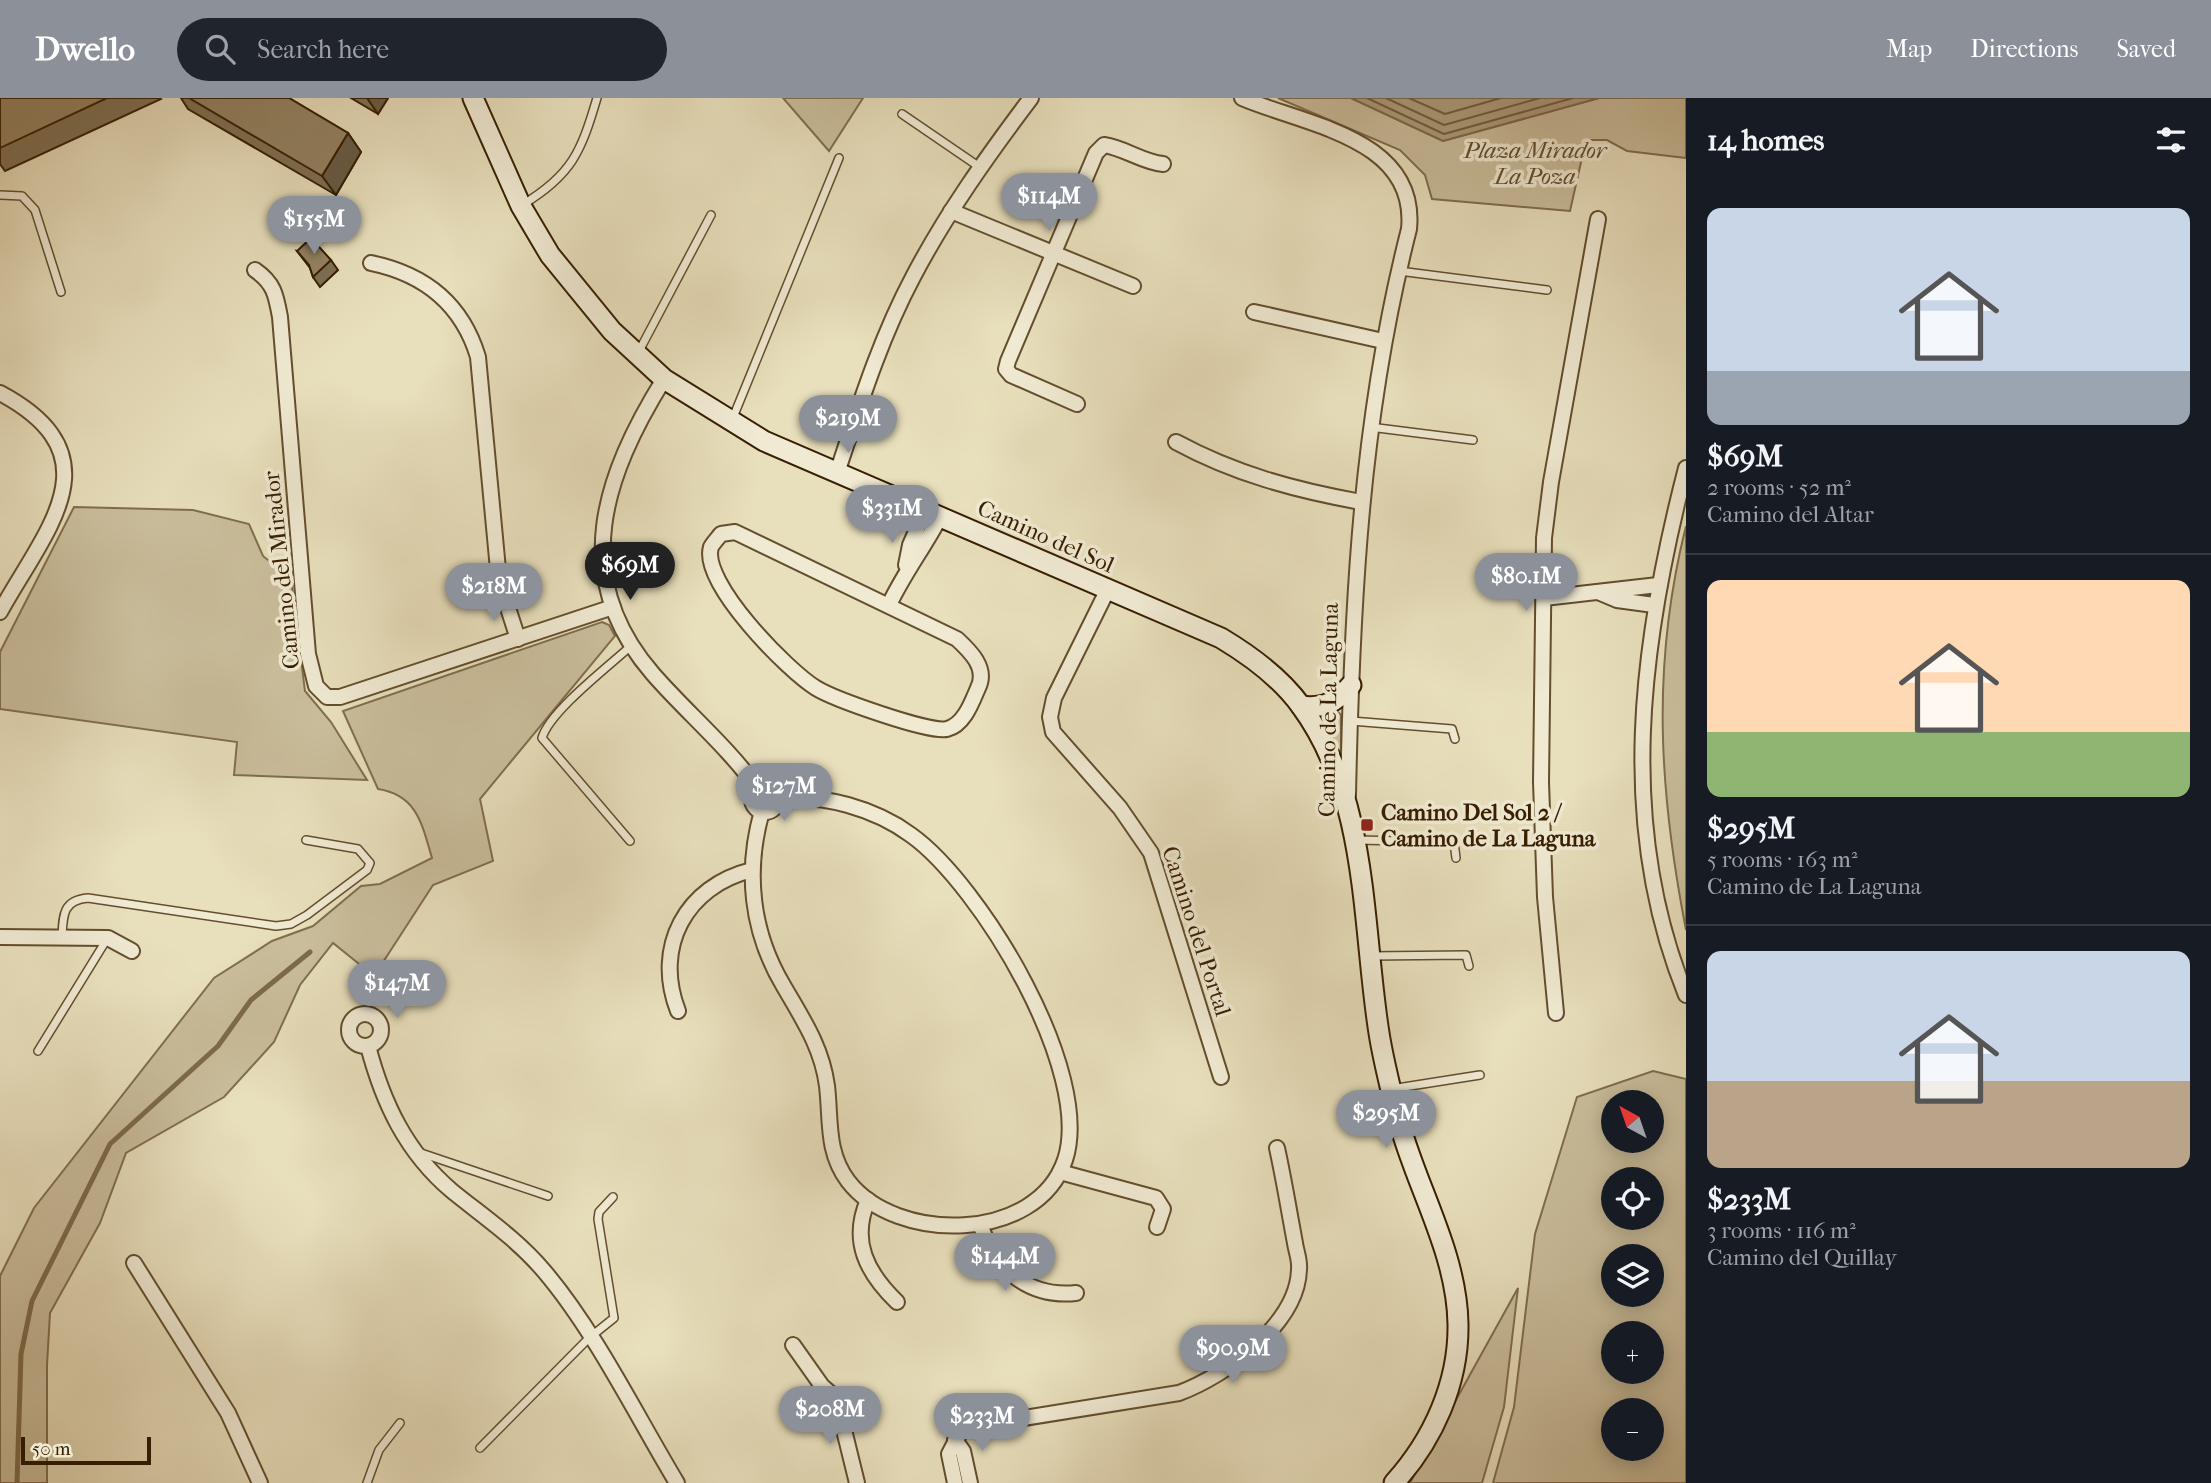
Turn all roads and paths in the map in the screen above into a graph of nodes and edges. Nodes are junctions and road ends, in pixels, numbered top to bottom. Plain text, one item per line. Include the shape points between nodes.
1 (473, 98) edge
2 (597, 98) edge
3 (1031, 98) edge
4 (1242, 98) edge
5 (902, 114) dead end
6 (839, 158) dead end
7 (1163, 164) dead end
8 (981, 168) junction
9 (0, 195) edge
10 (521, 206) junction
11 (951, 211) junction
12 (712, 215) dead end
13 (1598, 219) dead end
14 (1055, 254) junction
15 (371, 263) dead end
16 (255, 270) dead end
17 (1398, 271) junction
18 (1133, 286) dead end
19 (1548, 290) dead end
20 (61, 292) dead end
21 (1254, 312) dead end
22 (1383, 341) junction
23 (637, 356) junction
24 (664, 379) junction
25 (0, 393) edge
26 (1077, 404) dead end
27 (731, 423) junction
28 (1369, 427) junction
29 (1473, 440) dead end
30 (1176, 442) dead end
31 (1686, 468) edge
32 (837, 473) junction
33 (1361, 502) junction
34 (934, 512) junction
35 (1658, 585) junction
36 (1107, 591) junction
37 (1594, 591) junction
38 (1544, 598) junction
39 (889, 605) junction
40 (1654, 605) junction
41 (613, 607) junction
42 (0, 612) edge
43 (517, 639) junction
44 (632, 645) junction
45 (1351, 685) junction
46 (1301, 706) junction
47 (1351, 720) junction
48 (1455, 738) dead end
49 (758, 789) junction
50 (778, 799) junction
51 (1348, 810) junction
52 (762, 811) junction
53 (306, 840) dead end
54 (1354, 840) junction
55 (630, 841) dead end
56 (1456, 858) dead end
57 (752, 870) junction
58 (62, 936) junction
59 (0, 937) edge
60 (108, 938) junction
61 (132, 951) dead end
62 (1371, 956) junction
63 (1469, 967) dead end
64 (1686, 995) edge
65 (678, 1011) dead end
66 (1556, 1013) dead end
67 (368, 1046) dead end
68 (38, 1051) dead end
69 (1480, 1075) dead end
70 (1221, 1077) dead end
71 (1391, 1088) junction
72 (1277, 1148) dead end
73 (414, 1151) junction
74 (1060, 1172) junction
75 (548, 1196) dead end
76 (613, 1197) dead end
77 (868, 1200) junction
78 (980, 1224) junction
79 (1157, 1227) dead end
80 (134, 1264) dead end
81 (1076, 1293) dead end
82 (897, 1302) dead end
83 (589, 1338) junction
84 (793, 1345) dead end
85 (400, 1423) dead end
86 (955, 1440) junction
87 (481, 1448) dead end
88 (260, 1483) edge
89 (367, 1483) edge
90 (677, 1483) edge
91 (857, 1483) edge
92 (956, 1483) edge
93 (971, 1483) edge
94 (1394, 1483) edge

1 - 10 street, Camino del Sol
2 - 10 lane via 585,138 567,169 552,187
3 - 8 street
4 - 17 street, Camino de La Laguna via 1374,150 1394,169 1406,192 1410,216
5 - 8 lane
6 - 27 lane
7 - 14 street via 1104,145 1096,153
8 - 11 street
9 - 20 lane via 22,196 35,210
10 - 23 street, Camino del Sol via 566,278
11 - 14 street
11 - 32 street via 886,335
12 - 23 lane
13 - 38 street via 1551,482 1544,538
14 - 18 street
14 - 26 street via 1006,369
15 - 43 street via 424,281 447,300 472,336 478,357 499,580
16 - 43 street, Camino del Mirador via 276,292 280,317 308,654 316,686 327,697 340,697
17 - 19 lane
17 - 22 street, Camino de La Laguna
21 - 22 street
22 - 28 street, Camino de La Laguna
23 - 24 street, Camino del Sol
24 - 27 street, Camino del Sol
24 - 41 street via 627,441 608,498 604,559
25 - 42 street via 44,423 60,449 65,474 58,510
27 - 32 street, Camino del Sol
28 - 29 lane
28 - 33 street, Camino de La Laguna
30 - 33 street via 1249,476
31 - 35 street
32 - 34 street, Camino del Sol
33 - 45 street, Camino de La Laguna
34 - 36 street, Camino del Sol
34 - 39 street via 929,538 905,570
35 - 37 street
35 - 40 street
36 - 46 street, Camino del Sol via 1221,638 1260,665
36 - 70 street, Camino del Portal via 1054,698 1052,732 1121,808 1151,853
37 - 38 street
37 - 40 street
38 - 66 street via 1541,795
39 - 39 street via 957,639 972,652 981,683 959,723 946,729 917,723 850,705 814,687 733,608 711,558 711,546 721,534 735,532
40 - 64 street via 1642,716 1645,834 1658,908
41 - 43 street, Camino del Mirador
41 - 44 street
44 - 49 street
44 - 55 lane via 558,713 542,737
45 - 46 street via 1338,700 1319,709
45 - 47 street, Camino de La Laguna
46 - 51 street, Camino del Sol via 1326,752
47 - 48 lane via 1452,729
47 - 51 street, Camino de La Laguna
49 - 50 street via 769,787
49 - 52 street via 753,801
50 - 52 street via 775,807
50 - 74 street via 827,802 893,824 922,843 968,891 1025,983 1064,1083 1070,1134
51 - 54 street, Camino de La Laguna
52 - 57 street
53 - 58 lane via 358,849 370,863 367,870 291,924 276,926 88,898 69,903 63,911
54 - 56 lane via 1454,842
54 - 62 street, Camino de La Laguna
57 - 65 street via 704,891 682,919 671,965
57 - 77 street via 755,914 767,954 821,1057 835,1158 848,1181
58 - 59 street
58 - 60 street
60 - 61 street
60 - 68 lane
62 - 63 lane via 1466,955
62 - 71 street, Camino de La Laguna via 1379,1033
67 - 73 street via 390,1111
69 - 71 lane
71 - 94 street, Camino de La Laguna via 1410,1158 1448,1262 1458,1325 1454,1369 1440,1411 1415,1457
72 - 86 street via 1300,1268 1291,1301 1242,1358 1201,1385 1179,1393 968,1427
73 - 75 lane
73 - 83 street via 444,1184 529,1255 558,1288
74 - 78 street via 1027,1208 1003,1220
74 - 79 street via 1156,1198 1163,1209
76 - 83 lane via 598,1219 616,1314
77 - 78 street via 906,1217
77 - 82 street via 860,1225 862,1251 875,1278
78 - 81 street via 998,1261 1020,1282 1053,1294
80 - 88 street via 228,1413
83 - 87 lane
83 - 90 street
84 - 91 street via 822,1386 844,1405 844,1430
85 - 89 lane via 379,1450
86 - 92 street via 949,1454
86 - 93 street via 963,1451

